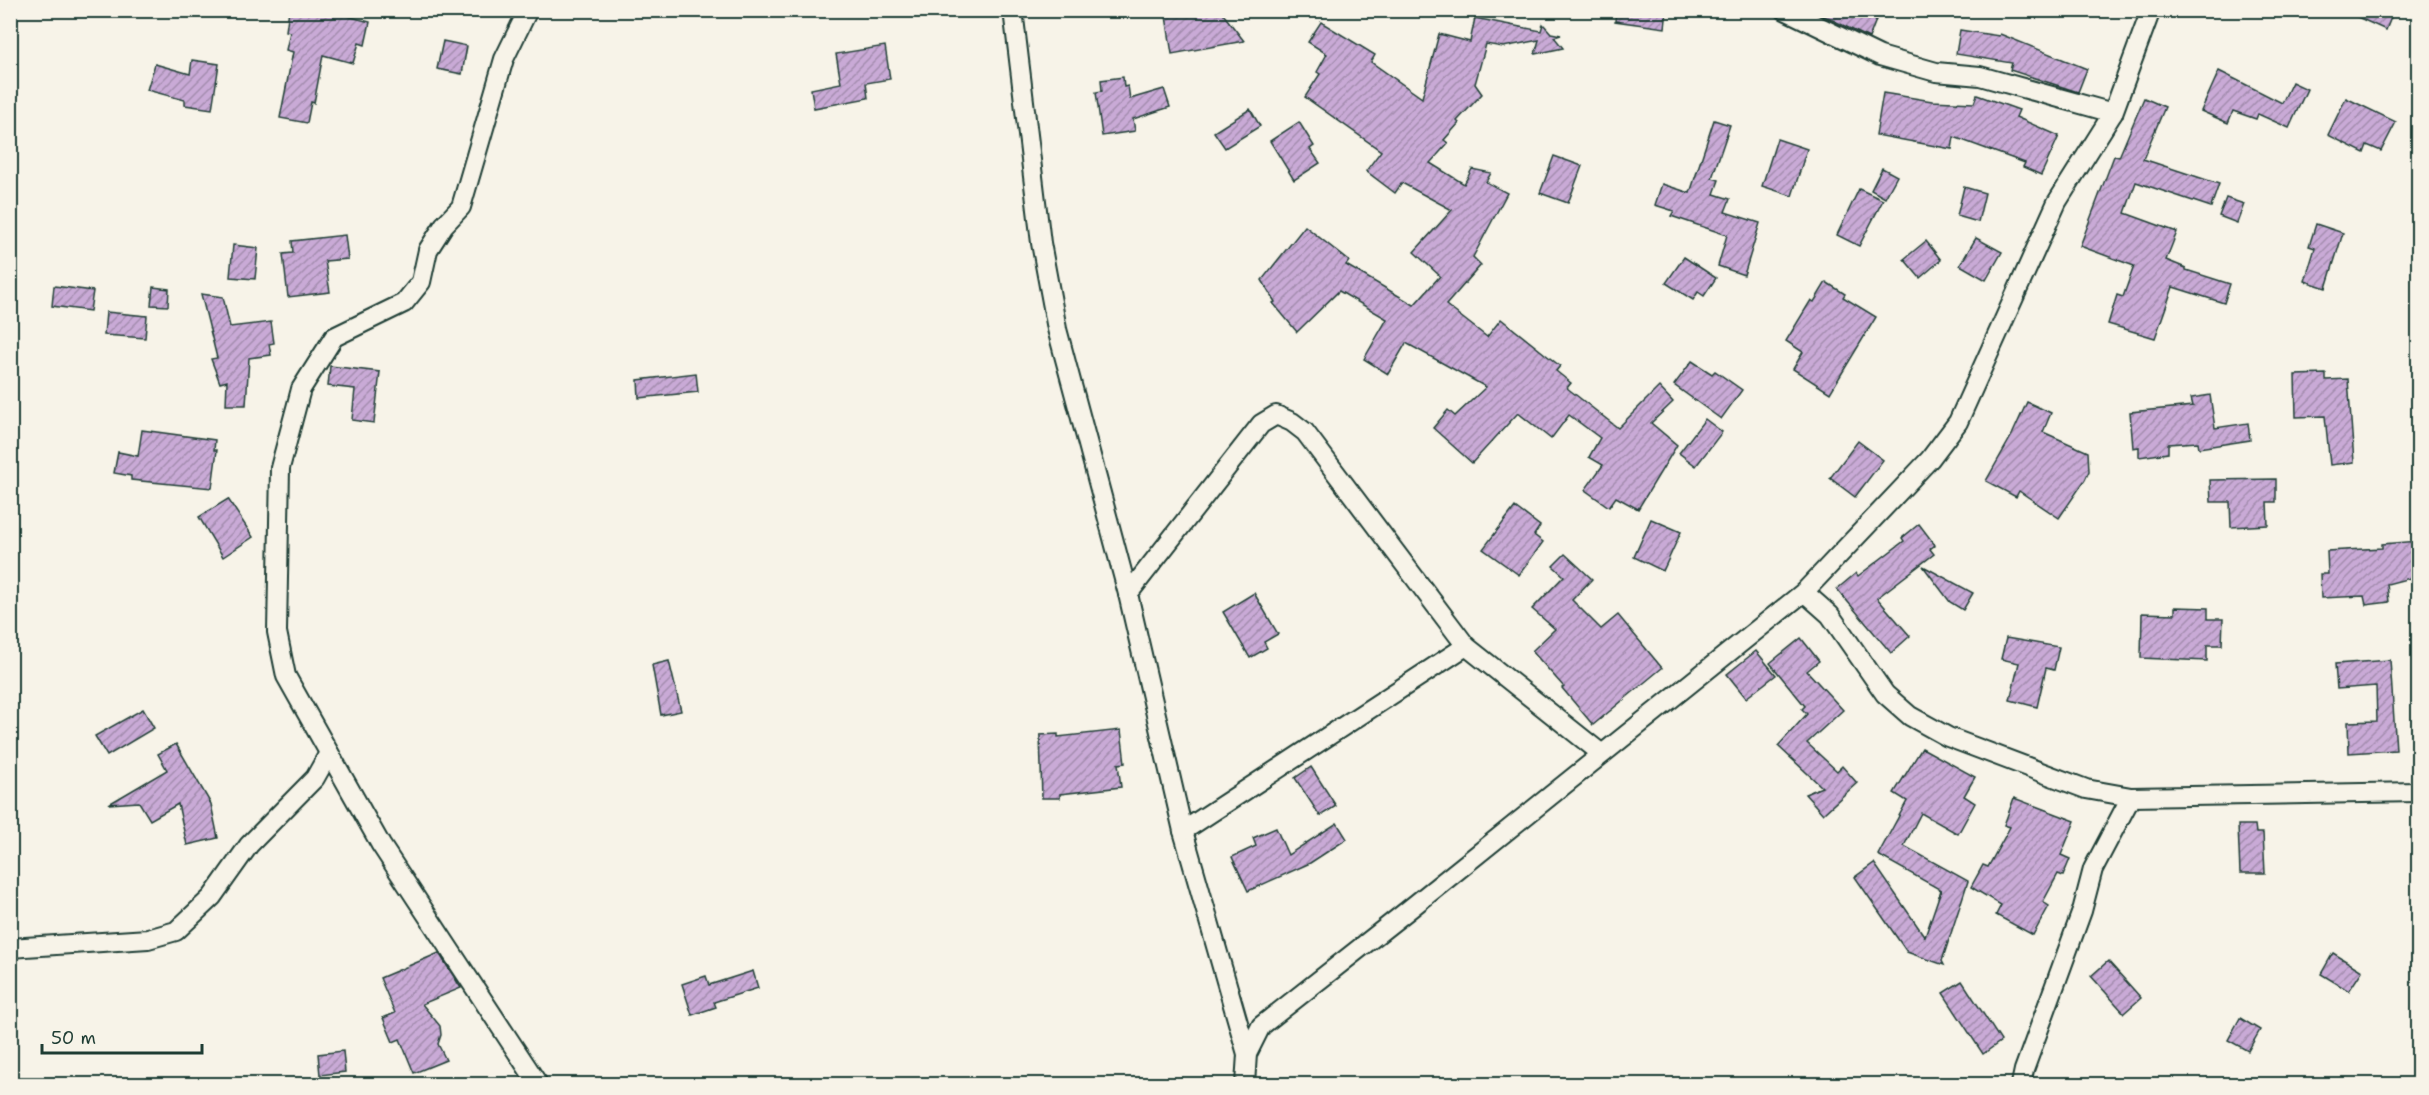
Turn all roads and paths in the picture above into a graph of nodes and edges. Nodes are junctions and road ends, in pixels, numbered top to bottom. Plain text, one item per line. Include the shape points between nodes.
1 (528, 10) edge
2 (1013, 10) edge
3 (1785, 10) edge
4 (2151, 10) edge
5 (2113, 113) junction
6 (1804, 592) junction
7 (1128, 594) junction
8 (1466, 646) junction
9 (329, 753) junction
10 (1602, 754) junction
11 (2418, 792) edge
12 (2131, 797) junction
13 (1183, 831) junction
14 (10, 948) edge
15 (1247, 1054) junction
16 (538, 1084) edge
17 (1245, 1084) edge
18 (2021, 1084) edge

1 - 9 street via 504,59 461,207 428,250 421,282 404,303 334,337 301,389 280,468 277,632 286,676
2 - 7 street via 1041,243 1057,329
3 - 5 street via 1880,56 1936,72 1980,76
4 - 5 street
5 - 6 street via 2057,202 1958,422 1930,459
6 - 10 street
6 - 12 street via 1830,615 1896,706 1910,716 1948,737 2086,789
7 - 8 street via 1262,424 1276,416 1305,432
7 - 13 street
8 - 10 street
8 - 13 street
9 - 14 street via 315,778 249,845 212,897 176,931 148,939
9 - 16 street via 381,845
10 - 15 street via 1261,1026
11 - 12 street
12 - 18 street via 2093,869
13 - 15 street
15 - 17 street

